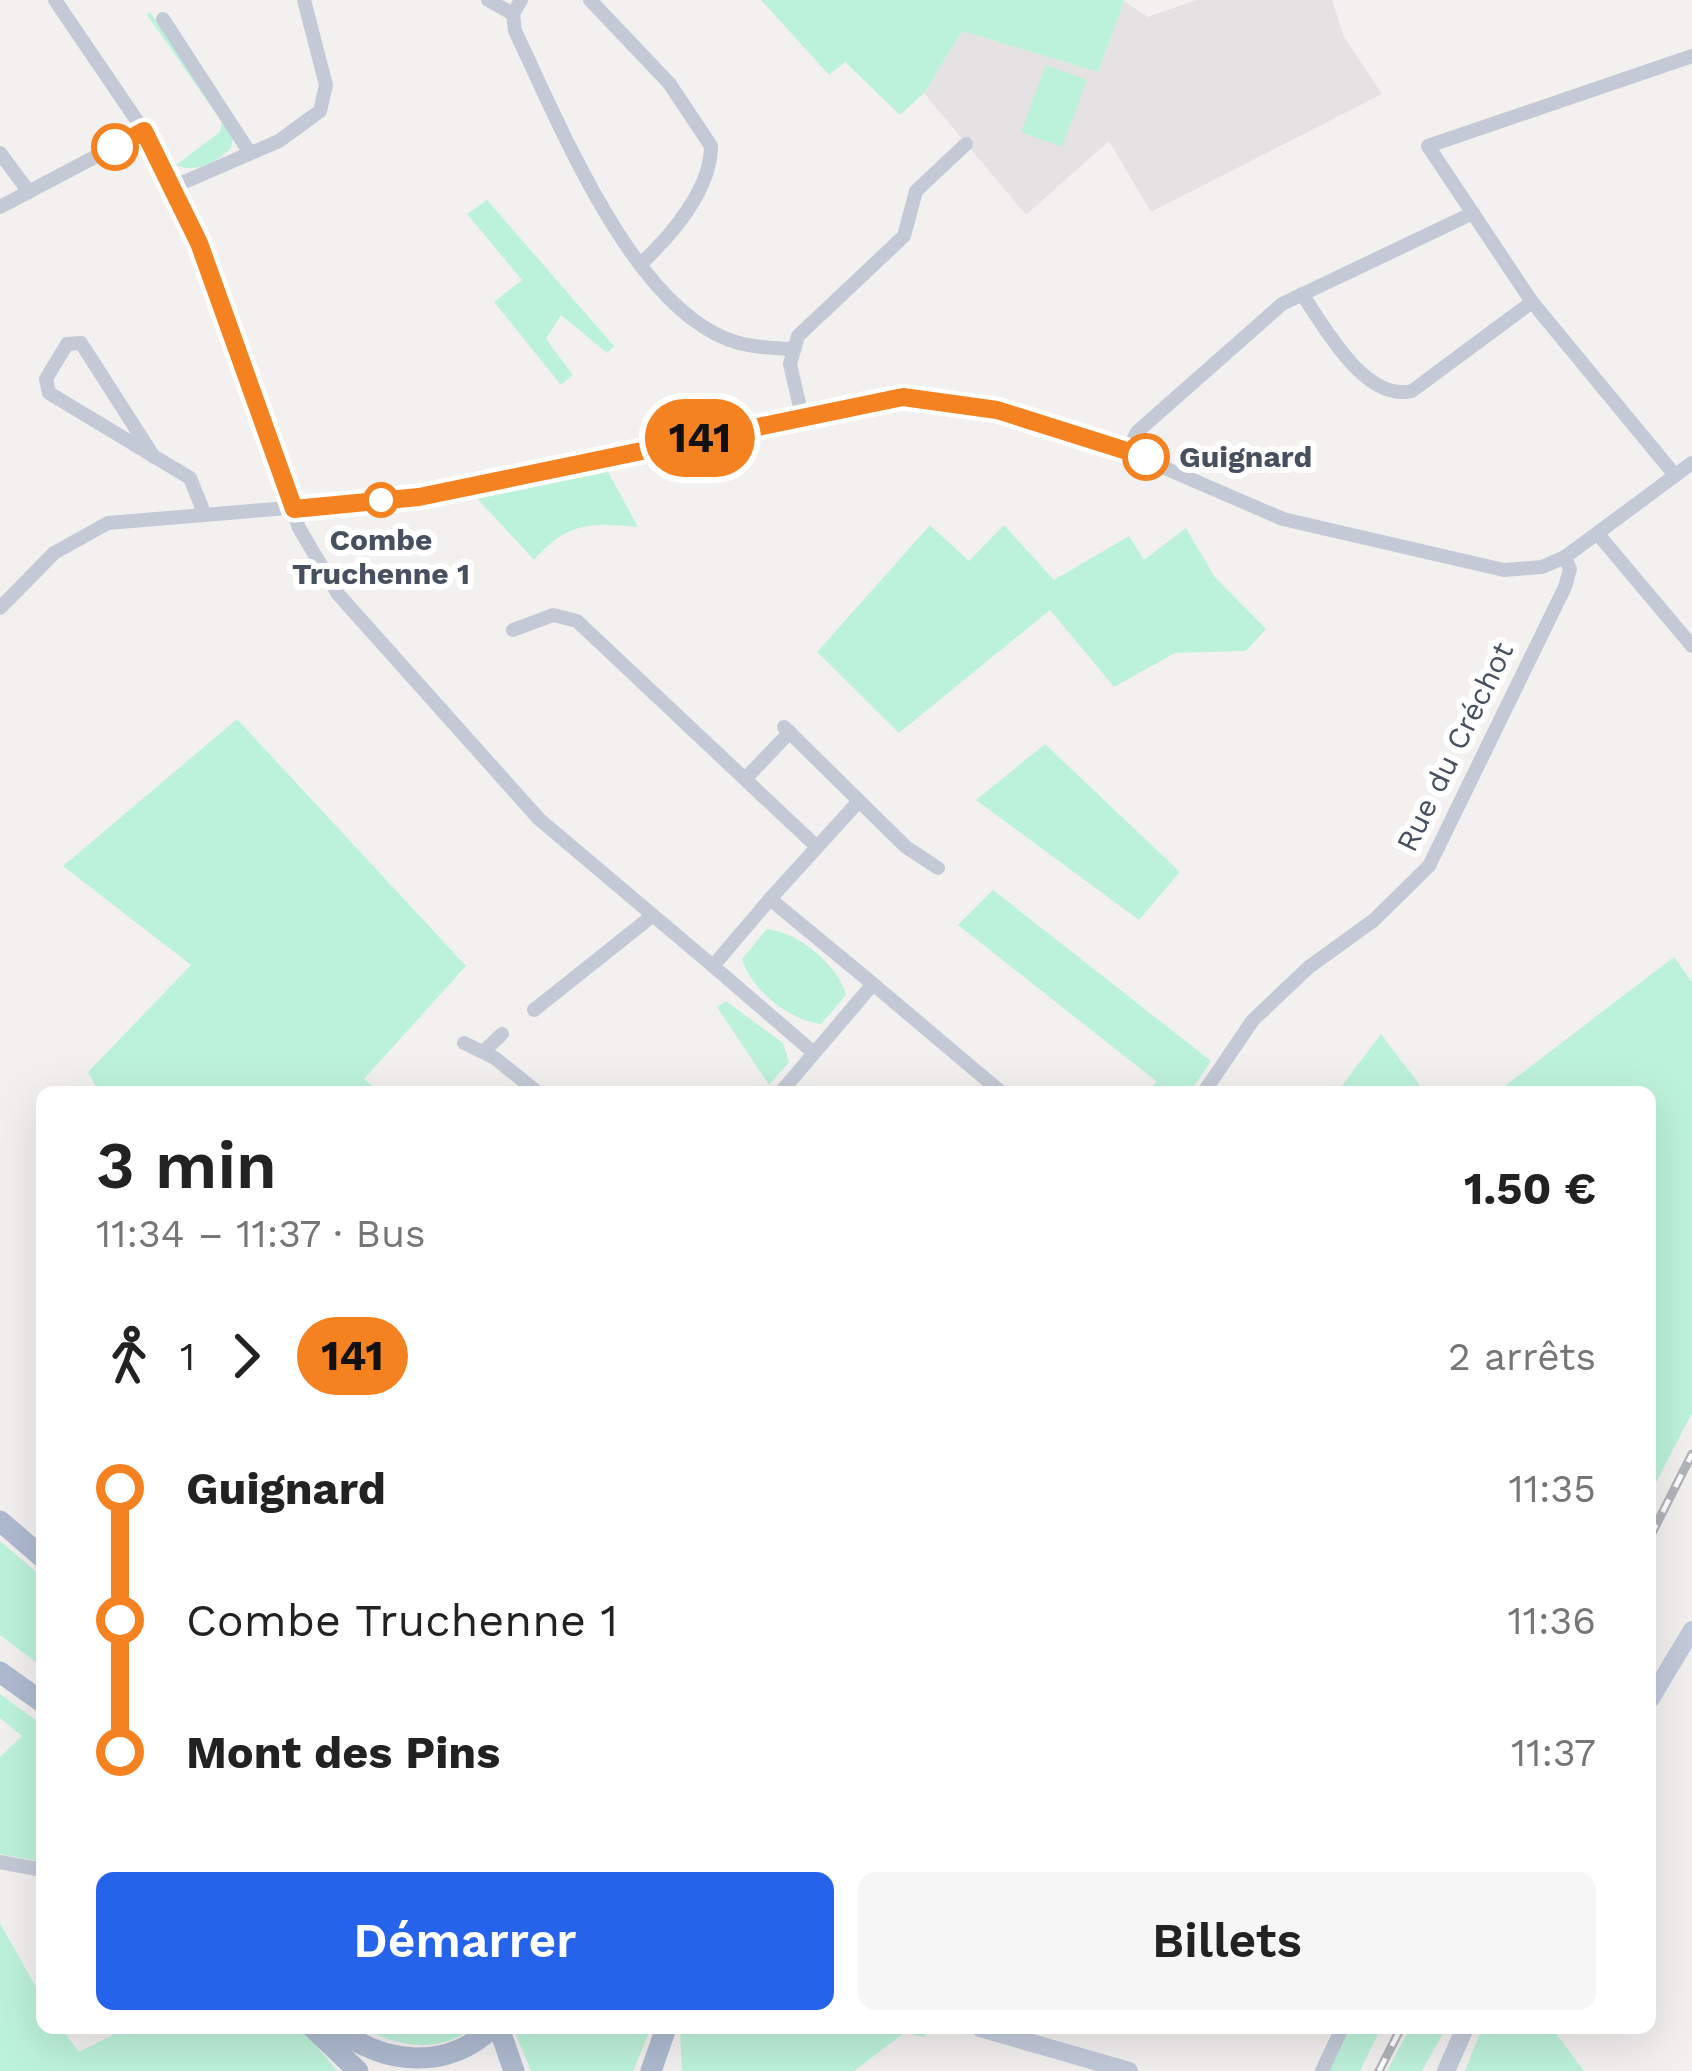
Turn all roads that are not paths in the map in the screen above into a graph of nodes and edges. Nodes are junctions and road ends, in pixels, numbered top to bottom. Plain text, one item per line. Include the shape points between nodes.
1 (55, 0) edge
2 (304, 0) edge
3 (488, 0) edge
4 (590, 0) edge
5 (517, 7) edge
6 (163, 19) dead end
7 (1692, 56) edge
8 (144, 131) junction
9 (966, 144) dead end
10 (0, 152) edge
11 (250, 153) junction
12 (175, 185) junction
13 (29, 192) junction
14 (0, 208) edge
15 (1473, 213) junction
16 (641, 264) junction
17 (1302, 294) junction
18 (1532, 302) junction
19 (791, 350) junction
20 (802, 416) junction
21 (1129, 449) junction
22 (154, 457) junction
23 (1692, 464) edge
24 (1674, 474) junction
25 (294, 509) junction
26 (206, 515) junction
27 (1597, 533) junction
28 (1565, 557) junction
29 (0, 608) edge
30 (513, 630) dead end
31 (1692, 646) edge
32 (747, 777) junction
33 (859, 801) junction
34 (817, 846) junction
35 (938, 868) dead end
36 (770, 899) junction
37 (652, 916) junction
38 (713, 966) junction
39 (873, 984) junction
40 (534, 1010) dead end
41 (502, 1034) dead end
42 (464, 1043) dead end
43 (484, 1051) junction
44 (814, 1053) junction
45 (529, 1086) edge
46 (786, 1086) edge
47 (994, 1086) edge
48 (1208, 1086) edge
49 (0, 1521) edge
50 (36, 1552) edge
51 (1692, 1630) edge
52 (0, 1672) edge
53 (1656, 1690) edge
54 (36, 1698) edge
55 (0, 1862) edge
56 (36, 1869) edge
57 (319, 2034) edge
58 (347, 2034) edge
59 (487, 2034) edge
60 (498, 2034) edge
61 (665, 2034) edge
62 (1001, 2034) edge
63 (1339, 2034) edge
64 (1462, 2034) edge
65 (660, 2064) edge
66 (358, 2071) edge
67 (514, 2071) edge
68 (1129, 2071) edge
69 (1322, 2071) edge
70 (1446, 2071) edge

1 - 8 street
2 - 11 street via 324,103 315,118
3 - 5 street
4 - 16 street via 669,83 711,146 705,176 674,230
5 - 16 street via 515,31 595,196
6 - 11 street
7 - 15 street via 1428,146
8 - 12 street
8 - 13 street
9 - 19 street via 916,191 904,236
10 - 13 street
11 - 12 street
12 - 25 street
13 - 14 street
15 - 17 street
15 - 18 street
16 - 19 street via 710,330
17 - 18 street via 1376,386 1397,394
17 - 21 street via 1154,418
18 - 24 street
19 - 20 street
20 - 21 street via 884,399 943,399
20 - 25 street via 419,497
21 - 28 street via 1283,519 1504,570
22 - 22 street via 49,393 46,379 67,344 81,343
22 - 26 street via 194,483
23 - 24 street
24 - 27 street
25 - 26 street
25 - 37 street via 322,570 356,616 539,819
26 - 29 street via 108,523 83,533
27 - 28 street
27 - 31 street
28 - 48 street, Rue du Créchot via 1565,587 1429,866 1253,1020
30 - 32 street via 548,616 572,618
32 - 33 street via 787,729
32 - 34 street
33 - 34 street
33 - 35 street
34 - 36 street
36 - 38 street
36 - 39 street
37 - 38 street
37 - 40 street
38 - 44 street
39 - 44 street
39 - 47 street
41 - 43 street
42 - 43 street
43 - 45 street
44 - 46 street
49 - 50 main road
51 - 53 main road
52 - 54 main road
55 - 56 street
57 - 66 main road
58 - 59 main road via 417,2060 467,2048
60 - 67 main road
61 - 65 main road
62 - 68 main road
63 - 69 street
64 - 70 main road

